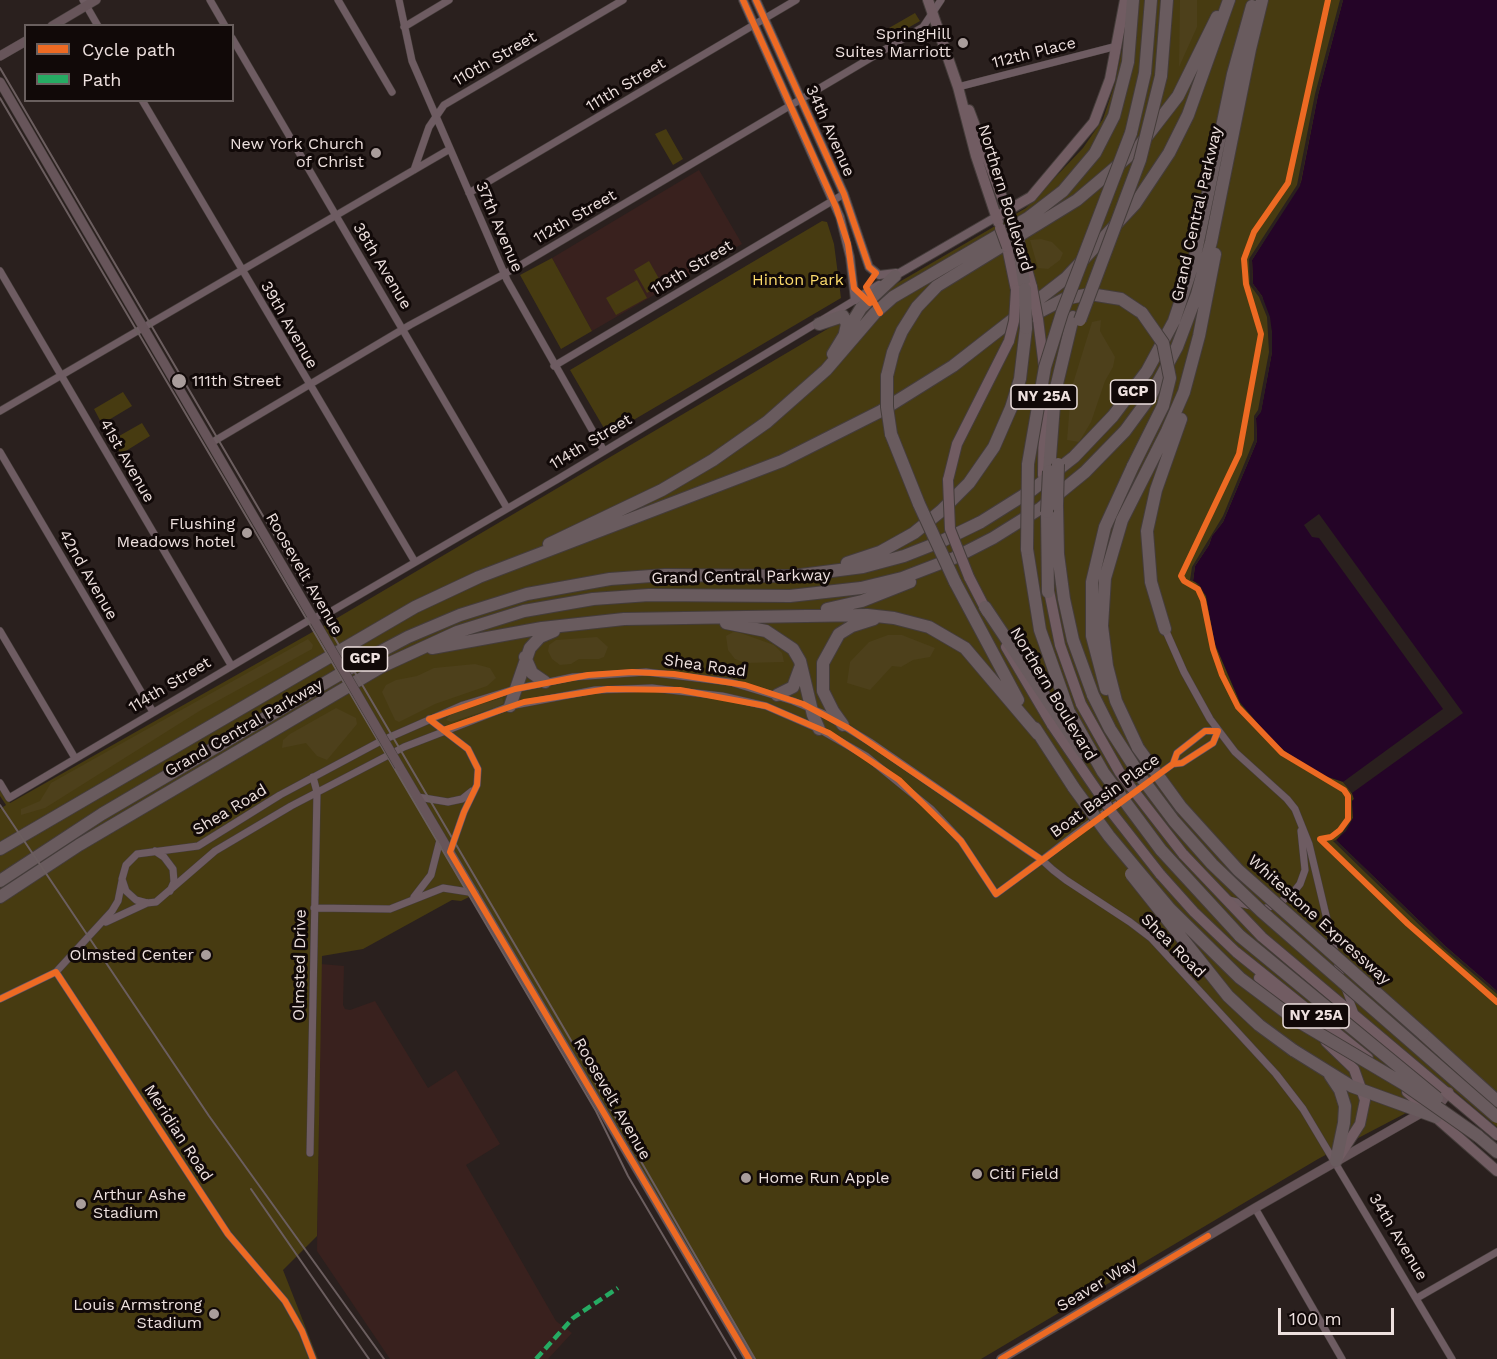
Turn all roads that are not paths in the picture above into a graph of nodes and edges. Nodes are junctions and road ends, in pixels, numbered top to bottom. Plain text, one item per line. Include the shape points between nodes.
1 (96, 0) edge
2 (210, 0) edge
3 (338, 0) edge
4 (399, 0) edge
5 (449, 0) edge
6 (622, 0) edge
7 (743, 0) edge
8 (756, 0) edge
9 (796, 0) edge
10 (928, 0) edge
11 (941, 0) edge
12 (1125, 0) edge
13 (1133, 0) edge
14 (1151, 0) edge
15 (1167, 0) edge
16 (1227, 0) edge
17 (1255, 0) edge
18 (1262, 0) edge
19 (85, 3) edge
20 (932, 12) junction
21 (764, 19) junction
22 (55, 24) edge
23 (97, 24) edge
24 (224, 24) edge
25 (754, 25) junction
26 (404, 27) junction
27 (234, 41) edge
28 (24, 42) edge
29 (1117, 46) junction
30 (0, 56) edge
31 (0, 82) edge
32 (958, 87) junction
33 (392, 92) dead end
34 (801, 99) junction
35 (143, 102) edge
36 (791, 106) junction
37 (436, 117) junction
38 (450, 149) junction
39 (1229, 160) junction
40 (414, 170) junction
41 (469, 193) junction
42 (843, 194) junction
43 (833, 200) junction
44 (336, 215) junction
45 (1010, 216) junction
46 (996, 217) junction
47 (1012, 244) junction
48 (972, 252) junction
49 (907, 269) junction
50 (241, 270) junction
51 (0, 271) edge
52 (503, 273) junction
53 (895, 276) junction
54 (1024, 289) junction
55 (855, 300) junction
56 (1205, 309) junction
57 (853, 319) junction
58 (819, 324) junction
59 (143, 326) junction
60 (404, 329) junction
61 (844, 335) junction
62 (988, 342) junction
63 (554, 366) junction
64 (61, 375) junction
65 (887, 376) junction
66 (811, 383) junction
67 (309, 385) junction
68 (0, 411) edge
69 (211, 443) junction
70 (604, 451) junction
71 (0, 452) edge
72 (1050, 470) junction
73 (507, 508) junction
74 (1049, 510) junction
75 (1006, 531) junction
76 (415, 562) junction
77 (778, 576) junction
78 (465, 583) junction
79 (1048, 592) joint
80 (985, 607) joint
81 (760, 615) junction
82 (313, 618) junction
83 (662, 618) junction
84 (894, 618) junction
85 (603, 621) junction
86 (1165, 628) joint
87 (0, 631) edge
88 (525, 657) junction
89 (799, 658) junction
90 (231, 665) junction
91 (381, 667) junction
92 (545, 682) junction
93 (1107, 684) junction
94 (514, 689) junction
95 (777, 695) junction
96 (510, 706) junction
97 (811, 708) junction
98 (153, 712) junction
99 (1060, 718) junction
100 (429, 719) junction
101 (843, 725) junction
102 (819, 729) junction
103 (443, 730) junction
104 (1218, 731) junction
105 (1038, 734) junction
106 (75, 758) junction
107 (1173, 764) junction
108 (313, 777) junction
109 (0, 783) edge
110 (1074, 788) junction
111 (474, 790) junction
112 (317, 792) junction
113 (418, 797) junction
114 (1301, 825) junction
115 (441, 836) junction
116 (0, 849) edge
117 (155, 851) junction
118 (450, 852) junction
119 (1042, 860) junction
120 (49, 864) junction
121 (122, 879) junction
122 (0, 881) edge
123 (1216, 892) junction
124 (169, 893) junction
125 (475, 893) junction
126 (996, 894) joint
127 (0, 897) edge
128 (410, 901) junction
129 (0, 903) edge
130 (147, 903) junction
131 (314, 908) junction
132 (1204, 922) junction
133 (101, 925) junction
134 (56, 972) junction
135 (0, 999) edge
136 (1357, 1016) junction
137 (1422, 1034) junction
138 (1327, 1072) junction
139 (1363, 1091) junction
140 (1449, 1092) junction
141 (1497, 1093) edge
142 (1497, 1101) edge
143 (1429, 1113) junction
144 (1497, 1117) edge
145 (1497, 1133) edge
146 (1478, 1136) junction
147 (1497, 1152) edge
148 (310, 1153) dead end
149 (1336, 1161) junction
150 (1497, 1172) edge
151 (1255, 1208) junction
152 (1497, 1252) edge
153 (1417, 1298) junction
154 (313, 1359) edge
155 (749, 1359) edge
156 (1001, 1359) edge
157 (1342, 1359) edge
158 (1452, 1359) edge

1 - 19 main road
2 - 24 street
3 - 33 street
4 - 26 street, 37th Avenue
5 - 26 street
6 - 37 street, 110th Street via 444,105
7 - 25 street, 34th Avenue
8 - 21 street, 34th Avenue
9 - 21 street, 111th Street
10 - 20 main road, Northern Boulevard
11 - 20 street, 112th Street
12 - 29 main road, 114th Street
13 - 48 highway via 1123,88 1099,147 1052,201
14 - 99 highway, bridge via 1146,67 1131,133 1045,367 1028,464 1027,549
15 - 72 highway, bridge via 1161,76 1145,146 1077,319
16 - 62 highway, Grand Central Parkway / GCP via 1188,115 1146,189 1073,271
16 - 65 highway via 1178,96 1137,149 1082,196 937,286 902,331
17 - 77 highway, Grand Central Parkway / GCP via 1235,68 1188,281 1161,347 1118,411 1044,481 956,535 917,552 863,567
18 - 39 highway, Grand Central Parkway / GCP
19 - 22 main road
19 - 23 street
20 - 32 main road, Northern Boulevard
20 - 34 street, 112th Street via 923,27
21 - 25 street, 111th Street
21 - 34 street, 34th Avenue
25 - 36 street, 34th Avenue
25 - 41 street, 111th Street
26 - 37 street, 37th Avenue via 410,55
27 - 44 street, 38th Avenue
28 - 30 main road
29 - 32 street, 112th Place
29 - 45 main road, 114th Street via 1106,95 1089,130
31 - 59 main road, Roosevelt Avenue
32 - 45 main road, Northern Boulevard
32 - 46 main road, Northern Boulevard
34 - 36 street, 112th Street
34 - 42 street, 34th Avenue
35 - 50 street, 39th Avenue
36 - 43 street, 34th Avenue
36 - 52 street, 112th Street
37 - 38 street, 37th Avenue
37 - 40 street, 110th Street
38 - 40 street
38 - 41 street, 37th Avenue
39 - 56 highway
39 - 75 highway, Grand Central Parkway / GCP via 1197,294 1177,347 1157,384 1129,425 1096,462 1062,492
40 - 44 street
41 - 52 street, 37th Avenue
42 - 43 street, 113th Street
42 - 49 street, 34th Avenue via 871,270 885,275
43 - 55 street, 34th Avenue via 848,244
43 - 63 street, 113th Street
44 - 50 street
44 - 60 street, 38th Avenue
45 - 46 main road, 114th Street
45 - 47 main road, Northern Boulevard, bridge
46 - 47 main road, Northern Boulevard, bridge
46 - 49 street, 114th Street
47 - 54 highway
48 - 65 highway via 937,276 911,304 894,339
48 - 66 highway via 889,300
49 - 53 street, 114th Street
50 - 59 street
50 - 67 street, 39th Avenue
51 - 64 street, 41st Avenue
52 - 60 street, 112th Street
52 - 63 street, 37th Avenue
53 - 55 street, 114th Street
53 - 57 highway
54 - 72 main road, Northern Boulevard / NY 25A, bridge via 1038,319
54 - 77 highway, bridge via 1026,328 1020,379 986,460 960,494 920,528 880,552
54 - 80 main road, Northern Boulevard / NY 25A, bridge via 1009,341 957,444 948,480 950,529
55 - 57 highway
55 - 58 street, 114th Street
56 - 86 highway via 1189,395 1148,524 1148,568
56 - 93 highway via 1181,402 1124,514 1110,555 1102,618
57 - 61 highway
58 - 61 highway via 843,316 847,324
58 - 70 street, 114th Street
59 - 64 street
59 - 69 main road, Roosevelt Avenue
60 - 67 street, 112th Street
60 - 73 street, 38th Avenue
61 - 66 highway
62 - 78 highway, Grand Central Parkway / GCP via 894,404 801,453
62 - 93 highway, bridge via 1055,302 1079,295 1113,297 1142,314 1162,339 1170,378 1163,406 1107,520 1093,574 1092,636
63 - 70 street, 37th Avenue
64 - 68 street
64 - 90 street, 41st Avenue
65 - 105 highway, bridge via 891,434 919,504 955,582
66 - 78 highway via 767,422 695,472
67 - 69 street, 112th Street
67 - 76 street, 39th Avenue
69 - 82 main road, Roosevelt Avenue
70 - 73 street, 114th Street
71 - 98 street, 42nd Avenue
72 - 74 highway, bridge
73 - 76 street, 114th Street
74 - 79 highway
74 - 144 highway, bridge via 1073,640 1093,695 1141,777 1212,864 1261,911
75 - 81 highway via 956,562 874,597 829,609
75 - 91 highway, Grand Central Parkway / GCP via 941,563 874,585 798,596 635,595 565,602 470,627
76 - 82 street, 114th Street
77 - 122 highway, Grand Central Parkway / GCP via 666,575 596,581 513,598 447,620 359,663 87,823
78 - 116 highway, Grand Central Parkway / GCP via 377,627
79 - 123 main road, Northern Boulevard / NY 25A, bridge via 1062,653 1081,704 1120,773
80 - 99 highway
81 - 83 highway
81 - 84 highway
82 - 90 street, 114th Street
82 - 113 main road, Roosevelt Avenue, bridge
83 - 85 highway
83 - 89 highway via 754,627 781,638
84 - 101 highway via 876,618 852,626 839,634 827,651 822,687
84 - 105 highway via 934,629 965,648
85 - 88 highway via 548,632
85 - 91 highway via 451,644
86 - 104 street via 1189,683
87 - 106 street
88 - 92 highway via 532,673
88 - 94 highway
89 - 95 highway via 796,681 788,691
89 - 97 highway
90 - 98 street, 114th Street
91 - 120 highway, Grand Central Parkway / GCP
92 - 94 street, Shea Road
92 - 95 street, Shea Road via 603,674 661,673 730,682
93 - 137 highway, Whitestone Expressway, bridge via 1138,748 1185,812 1233,866
94 - 96 highway
94 - 100 street, Shea Road
95 - 97 street, Shea Road
96 - 102 street, Shea Road via 595,690 666,689 750,702
96 - 103 street, Shea Road
97 - 101 street, Shea Road
97 - 102 highway
98 - 106 street, 114th Street
99 - 132 main road, Northern Boulevard / NY 25A, bridge via 1108,808
99 - 146 highway, bridge via 1107,787 1208,903 1256,950 1415,1079
100 - 103 street
100 - 108 street, Shea Road
101 - 119 street, Shea Road
102 - 126 street, Shea Road via 866,756 931,809 961,840
103 - 111 street via 475,758 478,774
103 - 112 street, Shea Road
104 - 107 street, Boat Basin Place via 1213,742 1182,763
104 - 107 street, Boat Basin Place via 1205,731 1177,753
104 - 114 street via 1240,757 1287,799
105 - 110 highway
106 - 109 street, 114th Street via 9,798
107 - 119 street, Boat Basin Place
108 - 112 street, Olmsted Drive
108 - 117 street, Shea Road via 198,846
110 - 138 highway, bridge via 1140,886 1209,975 1248,1015
110 - 146 highway, bridge via 1170,909 1240,978 1308,1028 1404,1084
111 - 113 street via 453,802
111 - 118 street
112 - 124 street, Shea Road via 208,855
112 - 131 street, Olmsted Drive
113 - 115 main road, Roosevelt Avenue
114 - 123 street via 1304,874 1287,898 1271,907 1256,908
114 - 136 street via 1316,869 1343,987
115 - 118 main road, Roosevelt Avenue
115 - 128 street via 431,875
117 - 121 street via 133,856
117 - 124 street via 173,869 174,882
118 - 125 main road, Roosevelt Avenue
119 - 126 street, Boat Basin Place
119 - 149 street, Shea Road via 1150,938 1276,1074
120 - 127 highway, Grand Central Parkway / GCP
120 - 129 highway
121 - 130 street via 129,894
121 - 133 street via 118,901
123 - 136 main road, Northern Boulevard / NY 25A via 1273,947
124 - 130 street via 161,900
125 - 128 street via 443,888
125 - 155 main road, Roosevelt Avenue
128 - 131 street via 384,910
130 - 133 street
131 - 148 street, Olmsted Drive
132 - 139 main road via 1348,1062
132 - 143 main road, Northern Boulevard / NY 25A
133 - 134 street
134 - 135 street
134 - 154 street, Meridian Road via 228,1234 285,1301
136 - 140 main road, Northern Boulevard / NY 25A
137 - 141 highway
137 - 142 highway, Whitestone Expressway
138 - 139 highway
138 - 149 highway via 1338,1087 1344,1106
139 - 143 highway
139 - 149 main road via 1362,1119
140 - 143 main road, Seaver Way
140 - 145 main road, Northern Boulevard / NY 25A
143 - 149 main road, Seaver Way
143 - 150 main road, Northern Boulevard / NY 25A
146 - 147 highway
149 - 151 main road, Seaver Way
149 - 153 street, 34th Avenue
151 - 156 main road, Seaver Way
151 - 157 street
152 - 153 street
153 - 158 street, 34th Avenue

